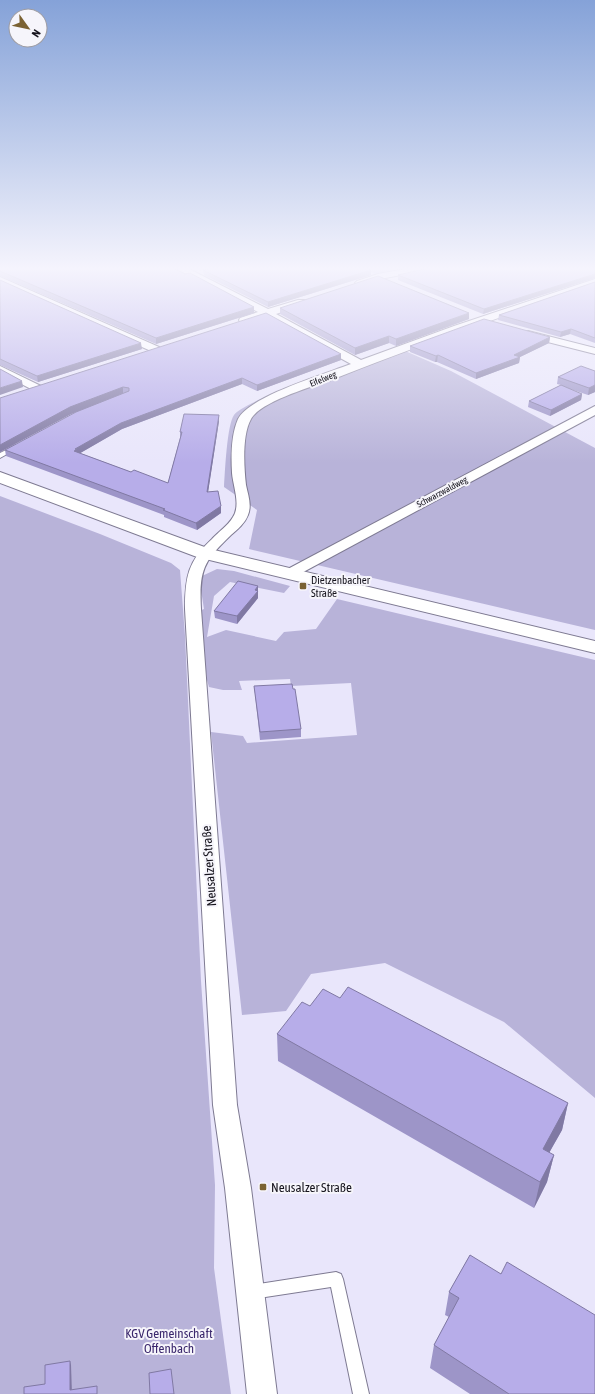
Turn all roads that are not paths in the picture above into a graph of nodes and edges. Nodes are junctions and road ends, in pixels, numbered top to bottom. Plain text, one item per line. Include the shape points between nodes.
1 (124, 333) edge
2 (304, 333) edge
3 (443, 333) edge
4 (527, 333) edge
5 (595, 351) edge
6 (140, 354) edge
7 (360, 364) junction
8 (0, 368) edge
9 (22, 393) edge
10 (595, 410) edge
11 (24, 442) edge
12 (0, 456) edge
13 (0, 477) edge
14 (204, 553) junction
15 (289, 574) junction
16 (595, 647) edge
17 (250, 1293) junction
18 (262, 1394) edge
19 (361, 1394) edge

1 - 6 street via 159,348
2 - 7 street
3 - 7 street, Eifelweg
4 - 5 street
7 - 14 street, Eifelweg via 264,403 247,415 242,427 238,458 244,507 242,514 235,525
8 - 9 street via 41,387
10 - 15 street, Schwarzwaldweg
11 - 12 lane
13 - 14 main road
14 - 15 main road
14 - 17 street, Neusalzer Straße via 193,580 193,609 225,1105
15 - 16 main road
17 - 18 street, Neusalzer Straße
17 - 19 lane via 336,1279

